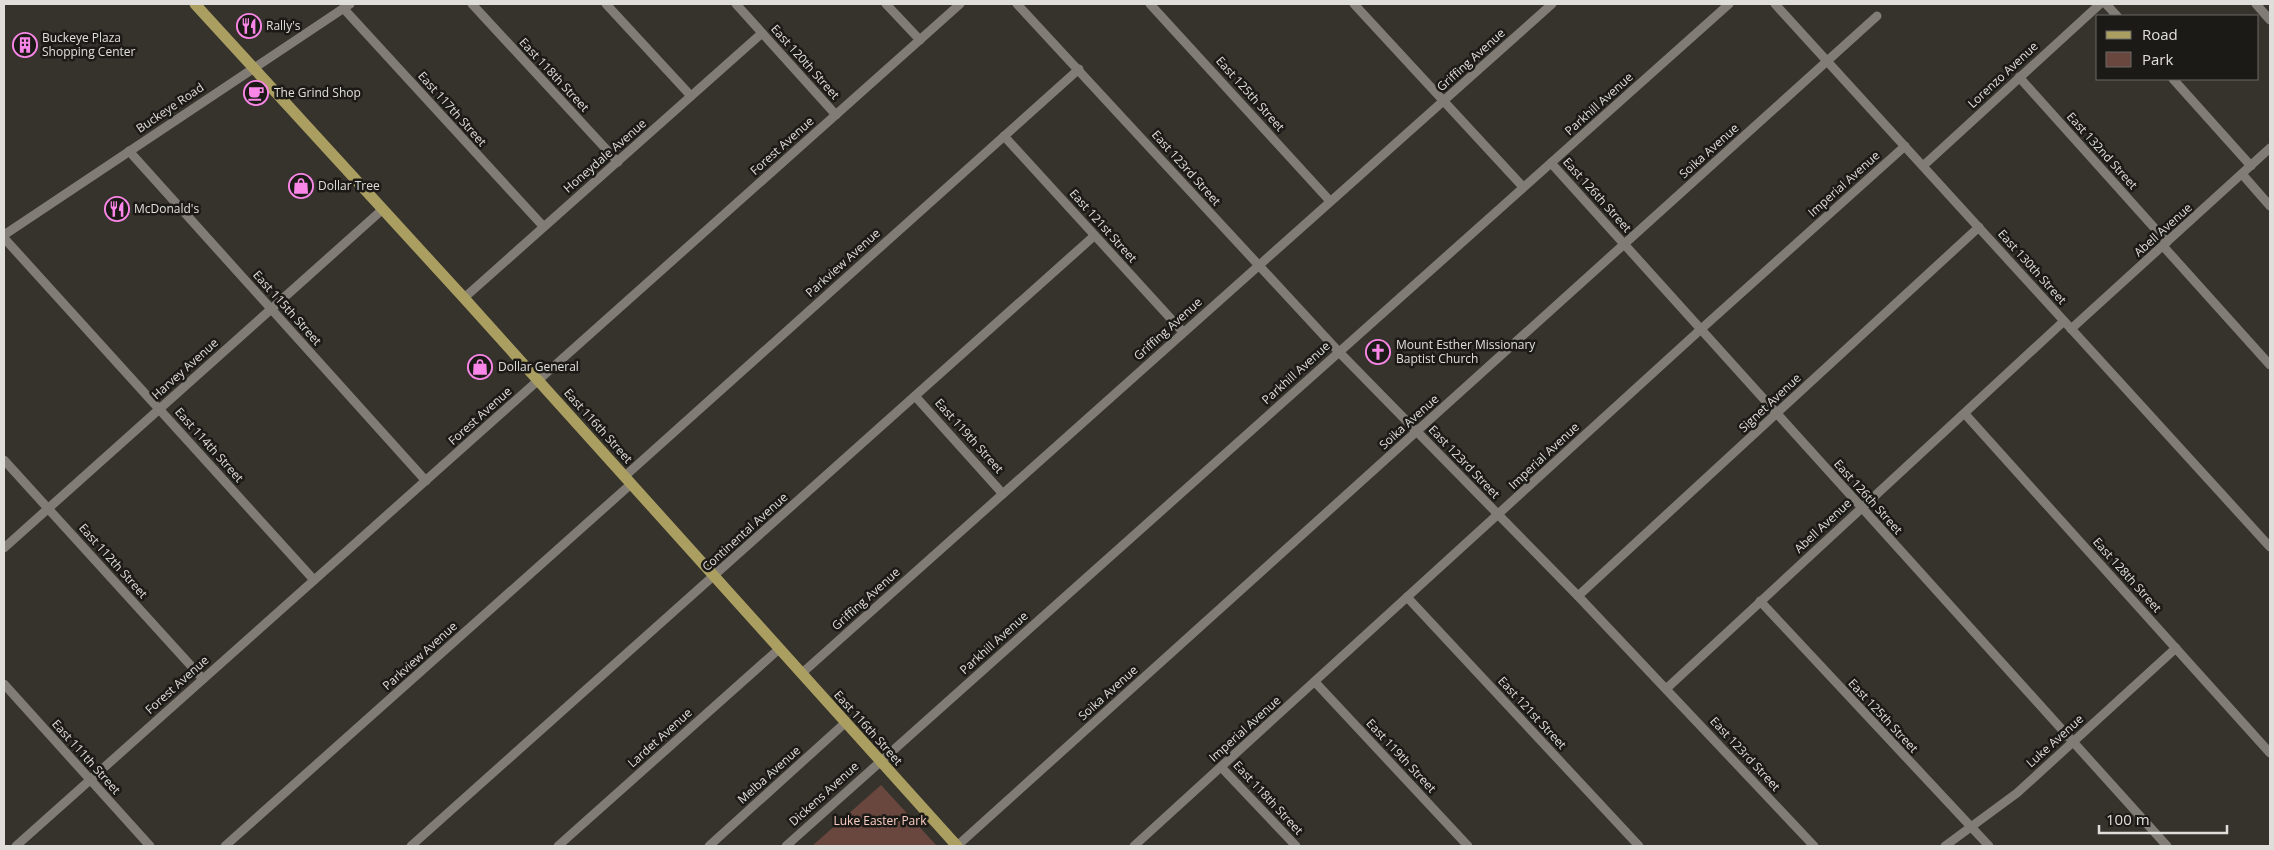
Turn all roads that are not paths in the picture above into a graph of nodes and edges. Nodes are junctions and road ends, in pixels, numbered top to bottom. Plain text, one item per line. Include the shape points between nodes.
1 (195, 4) edge
2 (472, 4) edge
3 (606, 4) edge
4 (736, 4) edge
5 (886, 4) edge
6 (960, 4) edge
7 (1017, 4) edge
8 (1150, 4) edge
9 (1354, 4) edge
10 (1552, 4) edge
11 (1729, 4) edge
12 (1775, 4) edge
13 (2100, 4) edge
14 (2106, 4) edge
15 (2256, 4) edge
16 (347, 6) edge
17 (2116, 15) edge
18 (1877, 16) dead end
19 (2270, 20) edge
20 (762, 33) junction
21 (920, 40) junction
22 (1828, 61) junction
23 (252, 67) junction
24 (1079, 69) junction
25 (2018, 77) junction
26 (2174, 80) edge
27 (691, 96) junction
28 (1443, 101) junction
29 (836, 115) junction
30 (1004, 136) junction
31 (1905, 146) junction
32 (2270, 148) edge
33 (129, 151) junction
34 (618, 162) junction
35 (1551, 163) junction
36 (1923, 166) junction
37 (2251, 166) junction
38 (2242, 174) junction
39 (1524, 187) junction
40 (1330, 201) junction
41 (2270, 206) edge
42 (383, 209) junction
43 (543, 226) junction
44 (1979, 227) junction
45 (1094, 236) junction
46 (4, 237) edge
47 (1625, 244) junction
48 (2165, 244) junction
49 (1258, 265) junction
50 (464, 298) junction
51 (272, 309) junction
52 (2064, 321) junction
53 (2071, 329) junction
54 (1700, 330) junction
55 (1183, 332) junction
56 (1339, 352) junction
57 (2270, 365) edge
58 (538, 380) junction
59 (915, 396) junction
60 (159, 409) junction
61 (1776, 414) junction
62 (1965, 414) junction
63 (1417, 431) junction
64 (4, 460) edge
65 (628, 480) junction
66 (426, 481) junction
67 (1003, 494) junction
68 (1861, 508) junction
69 (48, 509) junction
70 (1498, 514) junction
71 (2270, 547) edge
72 (4, 548) edge
73 (714, 576) junction
74 (314, 580) junction
75 (1578, 596) junction
76 (1407, 597) junction
77 (1760, 601) junction
78 (2176, 648) junction
79 (778, 649) junction
80 (801, 674) junction
81 (203, 679) junction
82 (1315, 682) junction
83 (4, 684) edge
84 (1666, 689) junction
85 (845, 723) junction
86 (2072, 742) junction
87 (2270, 752) edge
88 (880, 761) junction
89 (1222, 767) junction
90 (90, 779) junction
91 (1970, 827) junction
92 (16, 846) edge
93 (150, 846) edge
94 (225, 846) edge
95 (411, 846) edge
96 (558, 846) edge
97 (709, 846) edge
98 (786, 846) edge
99 (957, 846) edge
100 (1134, 846) edge
101 (1295, 846) edge
102 (1468, 846) edge
103 (1638, 846) edge
104 (1814, 846) edge
105 (1945, 846) edge
106 (1988, 846) edge
107 (2167, 846) edge

1 - 23 main road, East 116th Street
2 - 34 street, East 118th Street
3 - 27 street
4 - 20 street, East 120th Street
5 - 21 street
6 - 21 street, Forest Avenue
7 - 24 street, East 123rd Street
8 - 40 street, East 125th Street
9 - 28 street
10 - 28 street, Griffing Avenue
11 - 35 street, Parkhill Avenue
12 - 22 street, East 130th Street
13 - 25 street, Lorenzo Avenue
14 - 17 street
15 - 19 street
16 - 23 street, Buckeye Road
16 - 43 street, East 117th Street
18 - 22 street, Soika Avenue
20 - 27 street, Honeydale Avenue
20 - 29 street, East 120th Street
21 - 29 street, Forest Avenue
22 - 31 street, East 130th Street
22 - 47 street, Soika Avenue
23 - 33 street, Buckeye Road
23 - 42 main road, East 116th Street
24 - 30 street, Parkview Avenue
24 - 49 street, East 123rd Street
25 - 36 street, Lorenzo Avenue
25 - 48 street, East 132nd Street
26 - 37 street
27 - 34 street, Honeydale Avenue
28 - 39 street
28 - 40 street, Griffing Avenue
29 - 58 street, Forest Avenue
30 - 45 street, East 121st Street
30 - 65 street, Parkview Avenue
31 - 36 street, East 130th Street
31 - 54 street, Imperial Avenue
32 - 37 street, Abell Avenue
33 - 46 street, Buckeye Road
33 - 51 street, East 115th Street
34 - 43 street, Honeydale Avenue
35 - 39 street, Parkhill Avenue
35 - 47 street, East 126th Street
36 - 44 street, East 130th Street
37 - 38 street, Abell Avenue
38 - 41 street
38 - 48 street, Abell Avenue
39 - 56 street, Parkhill Avenue
40 - 49 street, Griffing Avenue
42 - 50 main road, East 116th Street
42 - 51 street, Harvey Avenue
43 - 50 street, Honeydale Avenue
44 - 52 street, East 130th Street
44 - 61 street, Signet Avenue
45 - 55 street, East 121st Street
45 - 59 street, Continental Avenue
46 - 60 street, East 114th Street
47 - 54 street, East 126th Street
47 - 63 street, Soika Avenue
48 - 53 street, Abell Avenue
48 - 57 street, East 132nd Street
49 - 55 street, Griffing Avenue
49 - 56 street, East 123rd Street
50 - 58 main road, East 116th Street
51 - 60 street, Harvey Avenue
51 - 66 street, East 115th Street
52 - 53 street, East 130th Street
52 - 62 street, Abell Avenue
53 - 71 street, East 130th Street
54 - 61 street, East 126th Street
54 - 70 street, Imperial Avenue
55 - 67 street, Griffing Avenue
56 - 63 street, East 123rd Street
56 - 88 street, Parkhill Avenue
58 - 65 main road, East 116th Street
58 - 66 street, Forest Avenue
59 - 67 street, East 119th Street
59 - 73 street, Continental Avenue
60 - 69 street, Harvey Avenue
60 - 74 street, East 114th Street
61 - 68 street, East 126th Street
61 - 75 street, Signet Avenue
62 - 68 street, Abell Avenue
62 - 78 street, East 128th Street
63 - 70 street, East 123rd Street
63 - 99 street, Soika Avenue
64 - 69 street, East 112th Street
65 - 73 main road, East 116th Street
65 - 94 street, Parkview Avenue
66 - 74 street, Forest Avenue
67 - 80 street, Griffing Avenue
68 - 77 street, Abell Avenue
68 - 86 street, East 126th Street
69 - 72 street, Harvey Avenue
69 - 81 street, East 112th Street
70 - 75 street, East 123rd Street
70 - 76 street, Imperial Avenue
73 - 79 main road, East 116th Street
73 - 95 street, Continental Avenue
74 - 81 street, Forest Avenue
75 - 84 street, East 123rd Street
76 - 82 street, Imperial Avenue
76 - 103 street, East 121st Street
77 - 84 street, Abell Avenue
77 - 91 street, East 125th Street
78 - 86 street, Luke Avenue
78 - 87 street, East 128th Street
79 - 80 main road, East 116th Street
79 - 96 street, Lardet Avenue
80 - 85 main road, East 116th Street
81 - 90 street, Forest Avenue
82 - 89 street, Imperial Avenue
82 - 102 street, East 119th Street
83 - 90 street, East 111th Street
84 - 104 street, East 123rd Street
85 - 88 main road, East 116th Street
85 - 97 street, Melba Avenue
86 - 91 street, Luke Avenue via 2017,793
86 - 107 street, East 126th Street
88 - 98 street, Dickens Avenue
88 - 99 main road, East 116th Street
89 - 100 street, Imperial Avenue
89 - 101 street, East 118th Street
90 - 92 street, Forest Avenue
90 - 93 street, East 111th Street
91 - 105 street, Luke Avenue
91 - 106 street, East 125th Street

